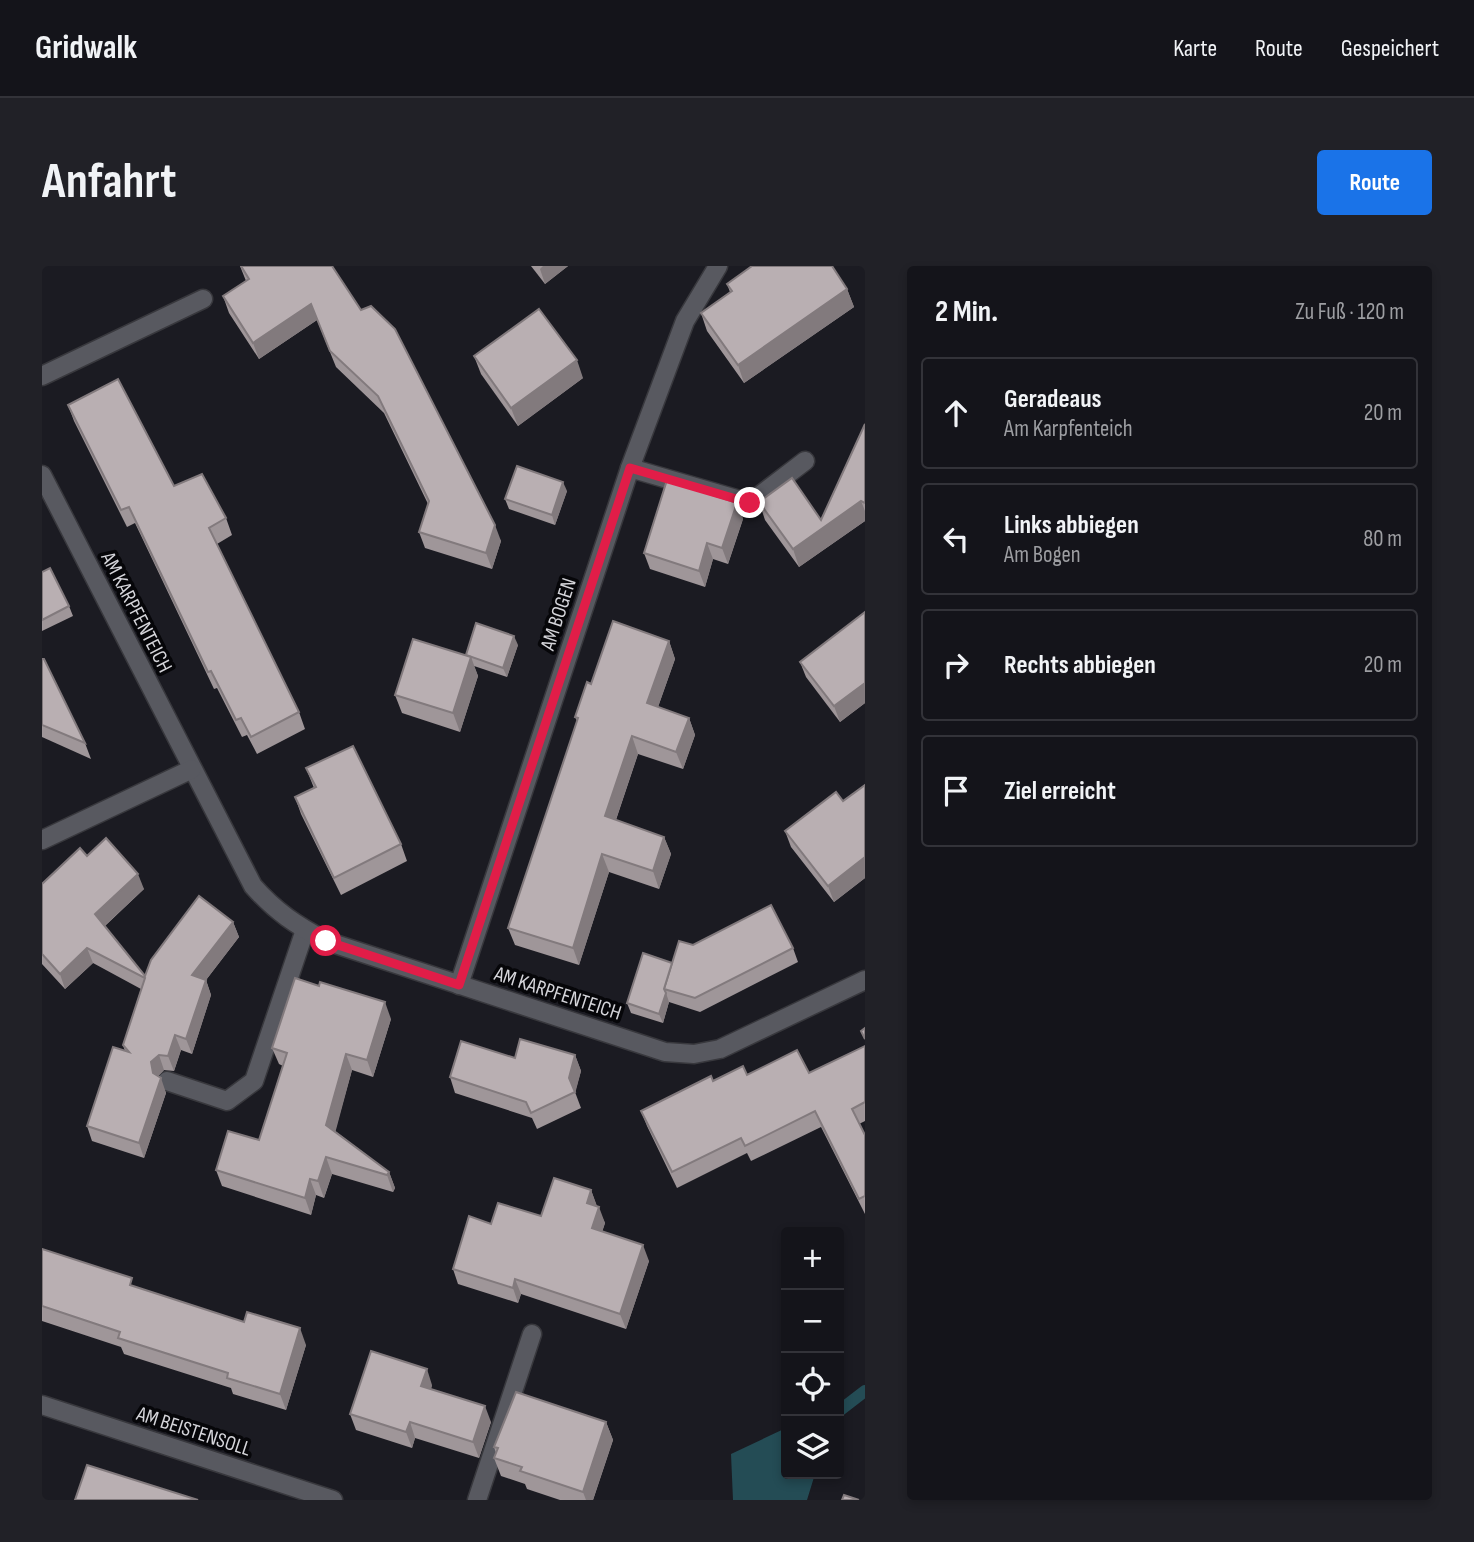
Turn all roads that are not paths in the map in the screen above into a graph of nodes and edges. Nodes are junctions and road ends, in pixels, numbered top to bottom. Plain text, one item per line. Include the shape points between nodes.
1 (718, 266) edge
2 (203, 299) dead end
3 (42, 376) edge
4 (805, 461) dead end
5 (630, 468) junction
6 (42, 475) edge
7 (192, 769) junction
8 (42, 840) edge
9 (305, 930) junction
10 (865, 980) edge
11 (459, 985) junction
12 (167, 1081) dead end
13 (532, 1334) dead end
14 (42, 1405) edge
15 (333, 1500) edge
16 (477, 1500) edge

1 - 5 street, AM BOGEN via 685,321
2 - 3 street
4 - 5 street via 750,503
5 - 11 street, AM BOGEN
6 - 7 street, AM KARPFENTEICH
7 - 8 street
7 - 9 street, AM KARPFENTEICH via 253,886 276,912
9 - 11 street, AM KARPFENTEICH
9 - 12 street via 254,1081 227,1101
10 - 11 street, AM KARPFENTEICH via 720,1049 694,1054 665,1052
13 - 16 street
14 - 15 street, AM BEISTENSOLL

